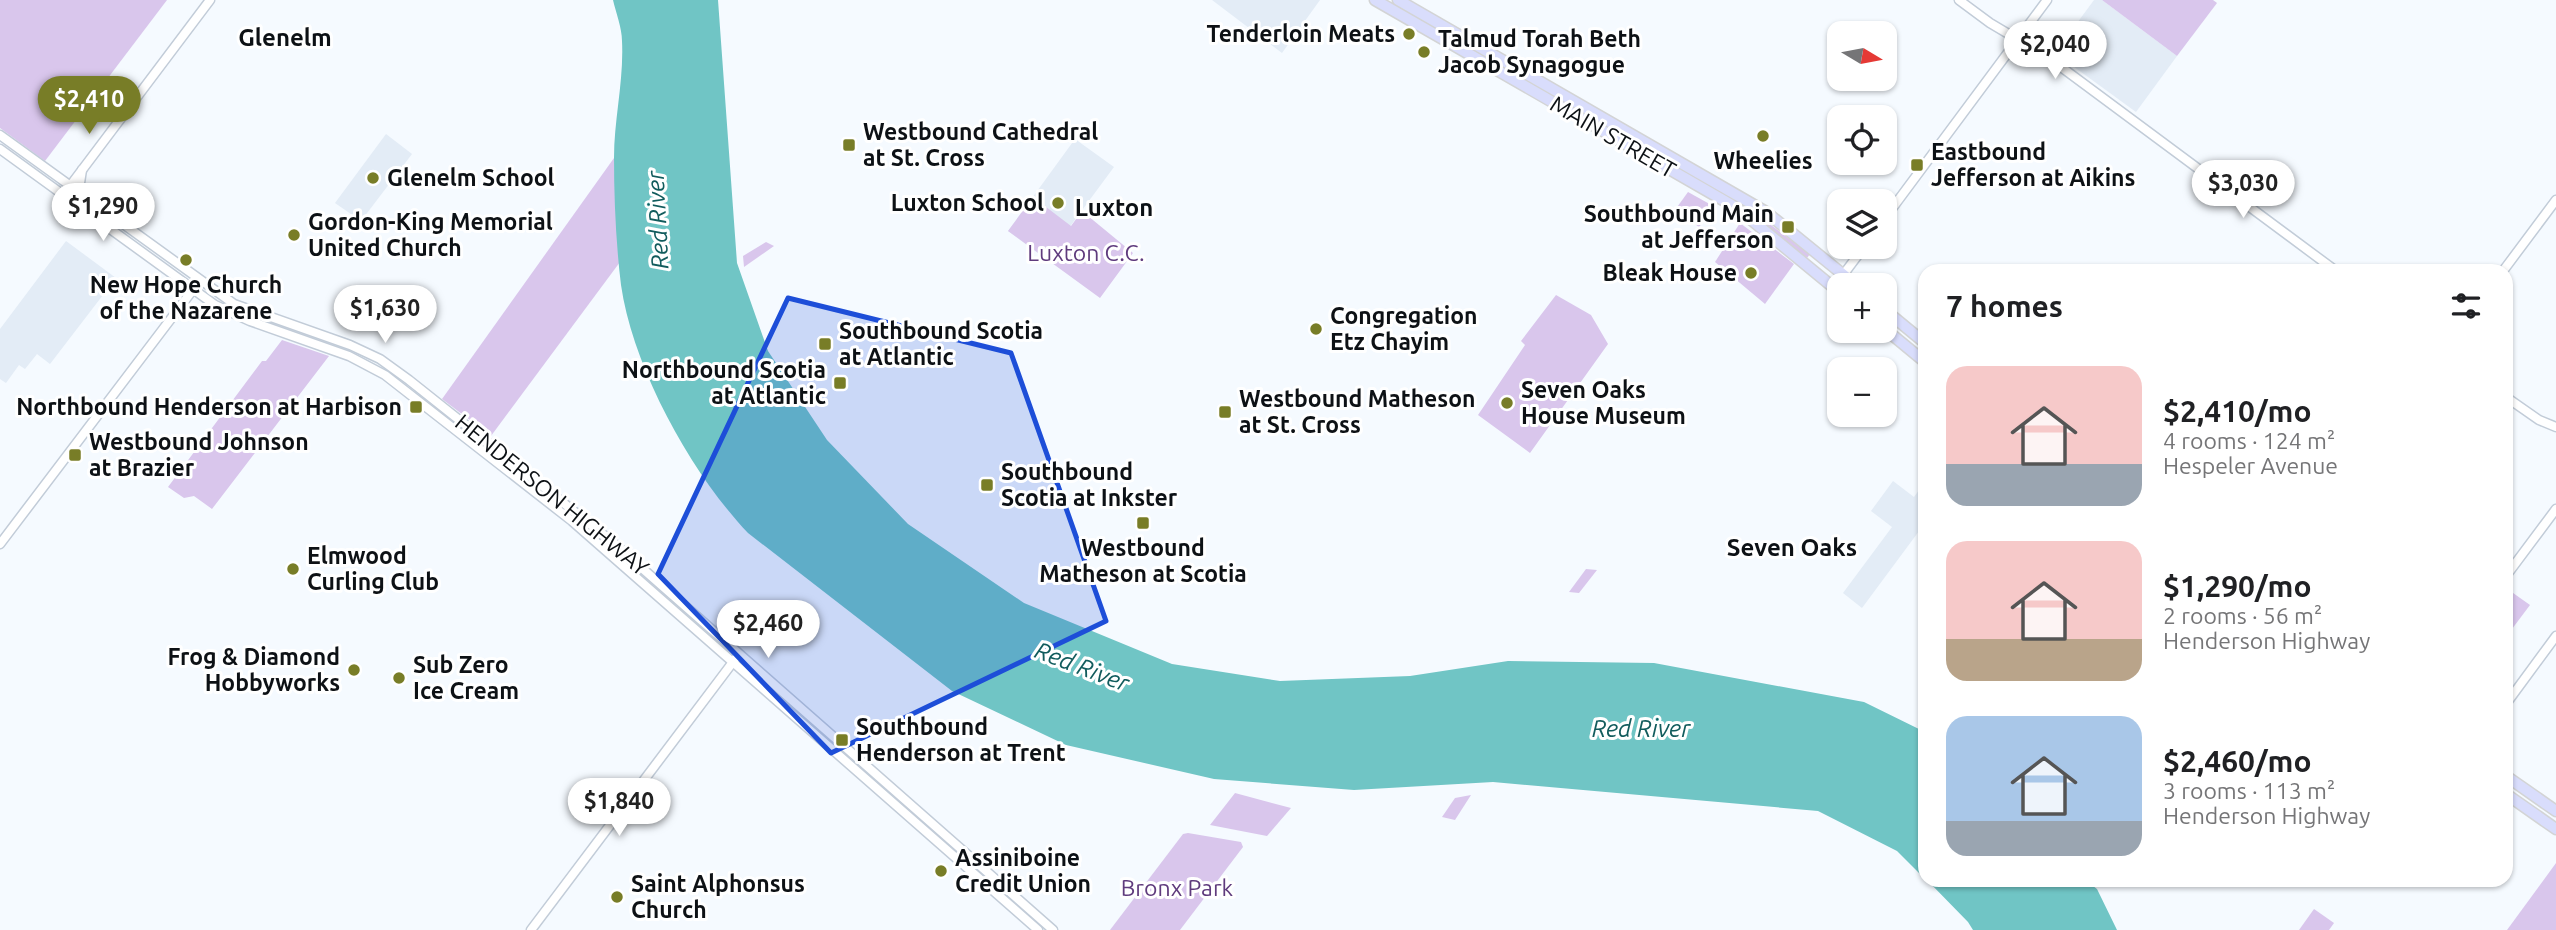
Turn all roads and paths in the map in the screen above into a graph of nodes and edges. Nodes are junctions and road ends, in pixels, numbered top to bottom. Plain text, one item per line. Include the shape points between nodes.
1 (210, 0) edge
2 (1375, 0) edge
3 (1398, 0) edge
4 (1959, 0) edge
5 (2047, 0) edge
6 (2019, 39) junction
7 (0, 135) edge
8 (0, 149) edge
9 (83, 168) junction
10 (69, 187) junction
11 (63, 195) junction
12 (83, 198) junction
13 (2556, 200) edge
14 (1897, 202) edge
15 (1776, 220) junction
16 (1760, 225) junction
17 (2327, 264) edge
18 (2508, 264) edge
19 (1841, 273) edge
20 (199, 281) junction
21 (1827, 281) edge
22 (193, 290) junction
23 (1897, 320) edge
24 (1918, 336) edge
25 (1897, 339) edge
26 (1918, 356) edge
27 (2513, 402) edge
28 (2556, 427) edge
29 (2556, 509) edge
30 (0, 544) edge
31 (2513, 567) edge
32 (2556, 636) edge
33 (738, 653) junction
34 (733, 663) junction
35 (2513, 694) edge
36 (2513, 781) edge
37 (902, 796) junction
38 (2513, 799) edge
39 (895, 804) junction
40 (2556, 811) edge
41 (2556, 829) edge
42 (531, 930) edge
43 (1038, 930) edge
44 (1054, 930) edge

1 - 9 main road
2 - 16 main road, MAIN STREET
3 - 15 main road, MAIN STREET
4 - 6 main road
5 - 6 main road
6 - 14 main road
6 - 17 main road
7 - 10 main road, HENDERSON HIGHWAY
8 - 11 main road, HENDERSON HIGHWAY
9 - 10 main road
9 - 12 main road
10 - 11 main road
10 - 12 main road, HENDERSON HIGHWAY
11 - 22 main road, HENDERSON HIGHWAY
12 - 20 main road, HENDERSON HIGHWAY
13 - 18 main road
15 - 16 main road via 1764,220
15 - 19 main road, MAIN STREET
16 - 21 main road, MAIN STREET
20 - 22 main road
20 - 33 main road, HENDERSON HIGHWAY via 234,304 380,359 601,533
22 - 30 main road
22 - 34 main road, HENDERSON HIGHWAY via 230,313 349,356 385,375 572,521
23 - 24 main road
25 - 26 main road
27 - 28 main road
29 - 31 main road
32 - 35 main road
33 - 34 main road
33 - 37 main road, HENDERSON HIGHWAY
34 - 39 main road, HENDERSON HIGHWAY
34 - 42 main road
36 - 40 main road
37 - 39 main road
37 - 44 main road, HENDERSON HIGHWAY
38 - 41 main road
39 - 43 main road, HENDERSON HIGHWAY

